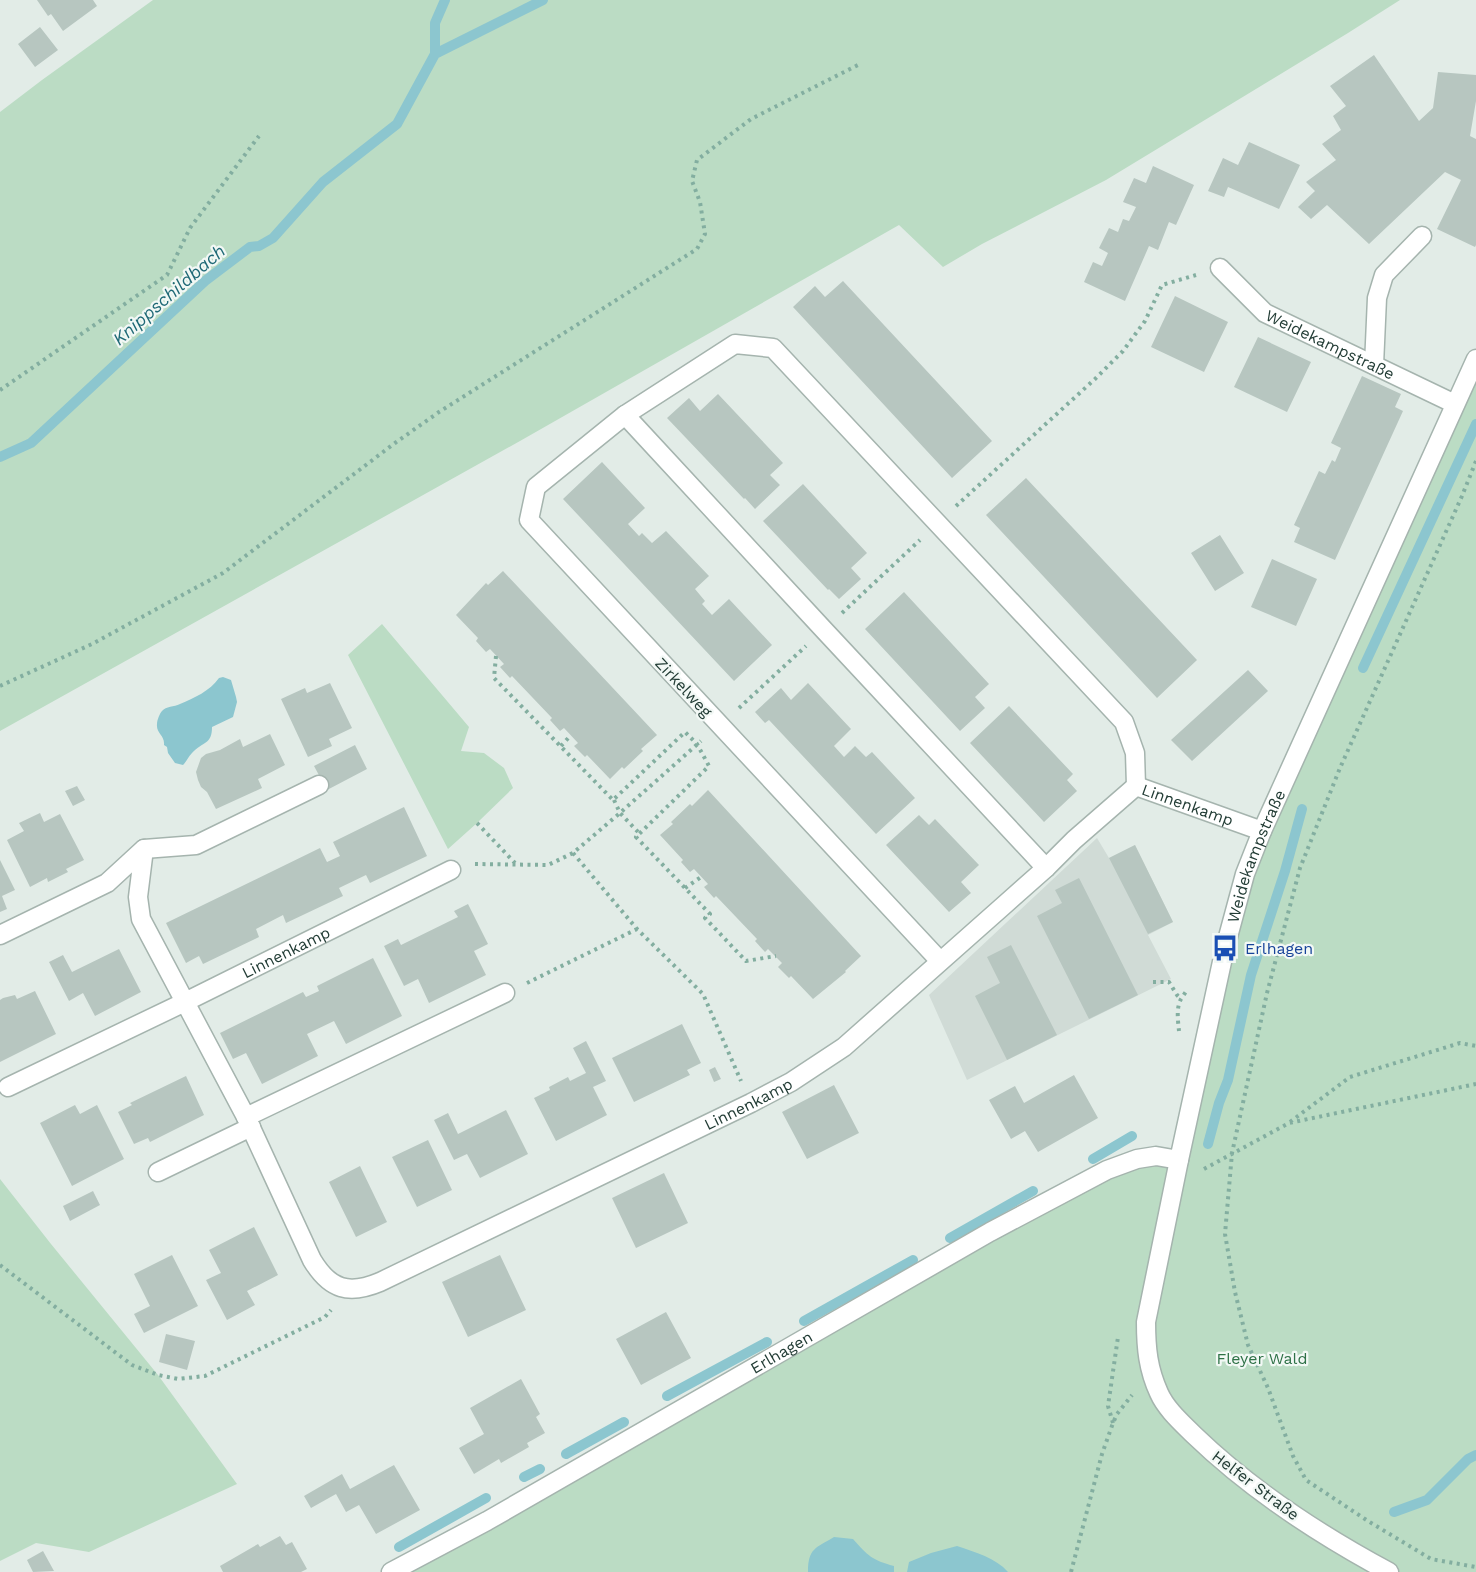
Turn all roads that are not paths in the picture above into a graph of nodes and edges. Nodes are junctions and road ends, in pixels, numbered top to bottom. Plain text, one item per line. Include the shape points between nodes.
1 (1422, 236) dead end
2 (1220, 268) road end
3 (1476, 359) edge
4 (1374, 365) junction
5 (1455, 404) junction
6 (625, 415) junction
7 (319, 785) dead end
8 (1136, 786) junction
9 (1262, 831) junction
10 (144, 849) junction
11 (1046, 868) junction
12 (451, 870) road end
13 (0, 935) edge
14 (940, 962) junction
15 (506, 993) road end
16 (185, 1002) junction
17 (8, 1087) dead end
18 (248, 1122) junction
19 (1179, 1160) junction
20 (158, 1172) dead end
21 (1151, 1371) joint
22 (391, 1572) edge
23 (1389, 1572) edge

1 - 4 street via 1384,275 1377,298
2 - 4 street, Weidekampstraße via 1265,313
3 - 5 street, Weidekampstraße
4 - 5 street, Weidekampstraße
5 - 9 street, Weidekampstraße
6 - 8 street, Zirkelweg via 735,344 774,348 1124,722 1135,753
6 - 11 street
6 - 14 street, Zirkelweg via 536,487 529,520
7 - 10 street via 196,845
8 - 9 street, Linnenkamp
8 - 11 street, Linnenkamp
9 - 19 street, Weidekampstraße via 1245,874 1225,948
10 - 13 street via 107,883
10 - 16 street via 138,897 141,919
11 - 14 street, Linnenkamp
12 - 16 street, Linnenkamp
14 - 18 street, Linnenkamp via 844,1047 791,1082 368,1288 343,1288 321,1275
15 - 18 street
16 - 17 street, Linnenkamp
16 - 18 street
18 - 20 street
19 - 21 street, Weidekampstraße via 1146,1322
19 - 22 street, Erlhagen via 1156,1156 1107,1170 990,1232 487,1521
21 - 23 street, Helfer Straße via 1160,1395 1210,1451 1336,1543

